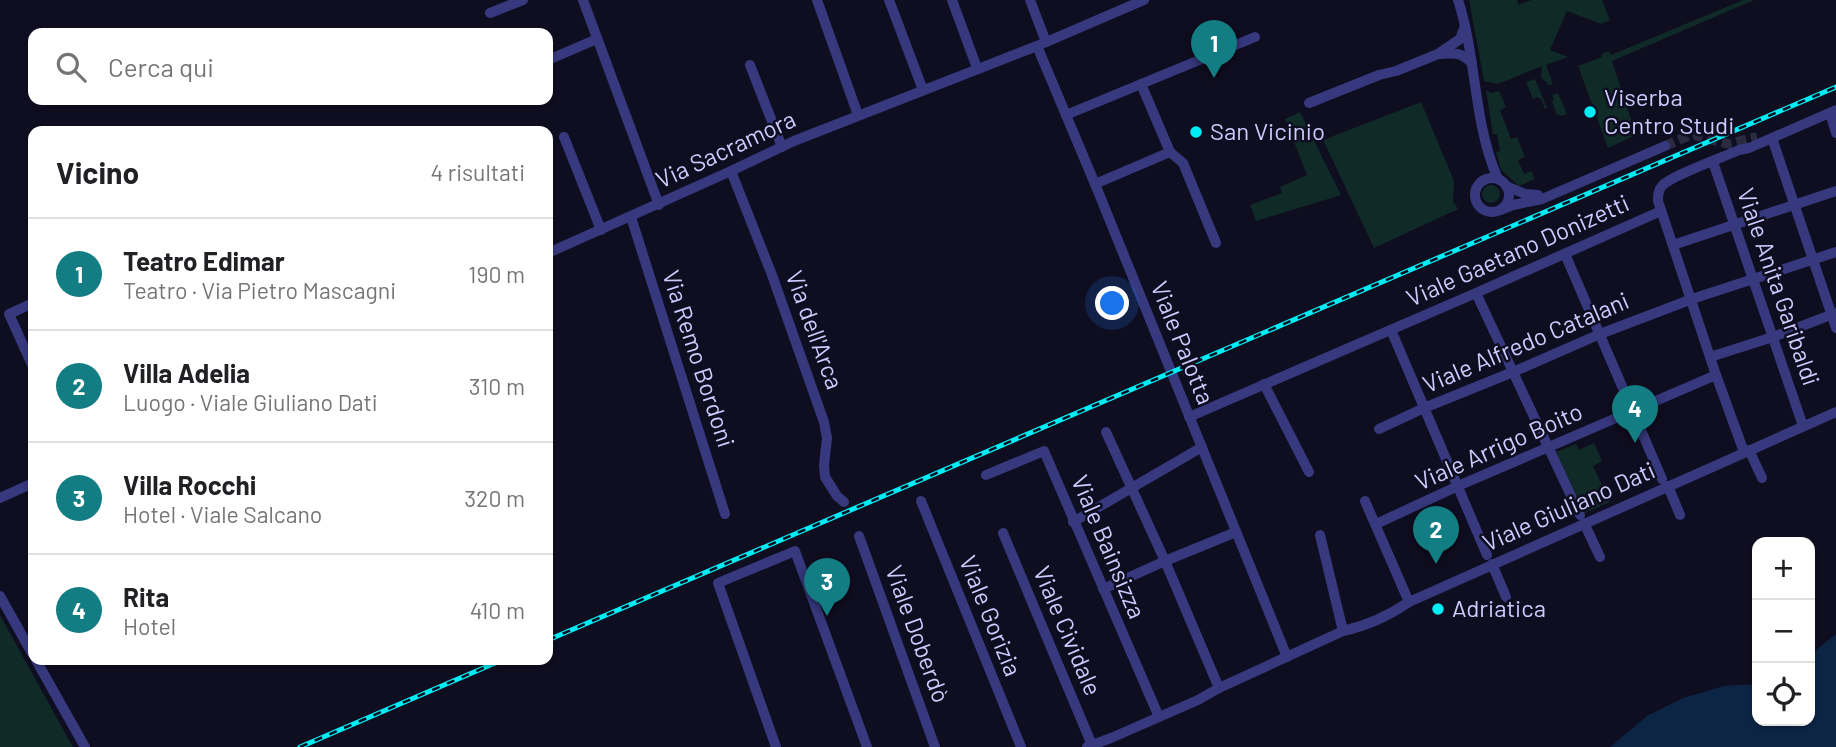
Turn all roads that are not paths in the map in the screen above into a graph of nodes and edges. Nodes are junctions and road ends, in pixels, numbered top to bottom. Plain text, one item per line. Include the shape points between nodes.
1 (523, 0) edge
2 (583, 0) edge
3 (817, 0) edge
4 (889, 0) edge
5 (952, 0) edge
6 (957, 0) edge
7 (1030, 0) edge
8 (1144, 0) edge
9 (1459, 1) edge
10 (1117, 5) edge
11 (489, 13) dead end
12 (1465, 23) junction
13 (1255, 37) dead end
14 (597, 39) junction
15 (1041, 44) junction
16 (1438, 54) junction
17 (553, 58) edge
18 (1472, 63) junction
19 (750, 65) dead end
20 (979, 68) junction
21 (1141, 84) junction
22 (923, 90) junction
23 (1309, 103) dead end
24 (1834, 109) edge
25 (858, 115) junction
26 (1066, 115) junction
27 (1836, 133) edge
28 (564, 137) dead end
29 (1757, 137) tunnel mouth
30 (1772, 138) junction
31 (1485, 142) junction
32 (1665, 146) tunnel mouth
33 (782, 147) junction
34 (1170, 152) junction
35 (1713, 162) junction
36 (732, 172) junction
37 (1483, 180) junction
38 (1502, 183) junction
39 (1095, 184) junction
40 (1836, 191) edge
41 (1555, 193) junction
42 (659, 205) junction
43 (1794, 205) junction
44 (1500, 210) junction
45 (1661, 211) junction
46 (631, 217) junction
47 (1734, 224) junction
48 (601, 230) junction
49 (1216, 243) dead end
50 (1673, 245) junction
51 (553, 251) edge
52 (1836, 252) edge
53 (1565, 254) junction
54 (1813, 260) junction
55 (1753, 279) junction
56 (1476, 293) junction
57 (1692, 299) junction
58 (28, 305) edge
59 (1834, 314) edge
60 (1836, 328) edge
61 (1391, 330) junction
62 (1600, 334) junction
63 (1773, 337) junction
64 (28, 356) edge
65 (1710, 357) junction
66 (1513, 372) junction
67 (1716, 375) junction
68 (1264, 384) junction
69 (1424, 408) junction
70 (1633, 411) junction
71 (1833, 413) edge
72 (1189, 416) junction
73 (1803, 426) junction
74 (1836, 427) edge
75 (1379, 429) dead end
76 (1106, 432) dead end
77 (1202, 447) junction
78 (1548, 447) junction
79 (1747, 451) junction
80 (1309, 472) dead end
81 (986, 475) dead end
82 (1762, 478) dead end
83 (1665, 483) junction
84 (28, 485) edge
85 (1458, 486) junction
86 (1132, 489) junction
87 (0, 498) edge
88 (921, 501) dead end
89 (1365, 501) dead end
90 (844, 502) dead end
91 (725, 514) dead end
92 (1680, 514) dead end
93 (1582, 519) junction
94 (1073, 522) junction
95 (1376, 524) junction
96 (1236, 532) junction
97 (1003, 533) dead end
98 (1320, 535) dead end
99 (859, 536) dead end
100 (1600, 557) dead end
101 (1489, 559) junction
102 (1165, 561) junction
103 (1103, 589) junction
104 (0, 596) edge
105 (1506, 597) dead end
106 (1409, 602) junction
107 (1343, 631) junction
108 (28, 647) edge
109 (1287, 657) junction
110 (38, 665) edge
111 (1219, 688) junction
112 (1159, 717) junction
113 (1090, 746) edge
114 (85, 747) edge
115 (776, 747) edge
116 (867, 747) edge
117 (935, 747) edge
118 (1021, 747) edge

1 - 11 street
2 - 14 street
3 - 25 street
4 - 22 street
5 - 20 street
6 - 20 street
7 - 15 street, Viale Palotta
8 - 10 street, Via Sacramora
9 - 12 street
10 - 15 street, Via Sacramora
12 - 16 street via 1460,39
12 - 18 street
13 - 21 street
14 - 17 street
14 - 42 street
15 - 20 street, Via Sacramora
15 - 26 street, Viale Palotta
16 - 18 street via 1456,53
16 - 23 street
18 - 31 street
19 - 33 street
20 - 22 street, Via Sacramora
21 - 26 street
21 - 34 street
22 - 25 street, Via Sacramora
24 - 27 street
24 - 29 street
24 - 30 street
25 - 33 street, Via Sacramora
26 - 39 street, Viale Palotta
28 - 48 street
30 - 35 street
30 - 43 street
31 - 37 street
31 - 38 street
32 - 41 street
33 - 36 street, Via Sacramora
34 - 39 street
34 - 49 street via 1183,163
35 - 45 street via 1660,187
35 - 47 street, Viale Anita Garibaldi
36 - 42 street, Via Sacramora
36 - 90 street, Via dell'Arca via 824,422 825,477
37 - 38 street
37 - 44 street via 1476,188 1478,204 1489,211
38 - 41 street via 1525,194
38 - 44 street via 1508,197
39 - 72 street, Viale Palotta
40 - 43 street
41 - 44 street
42 - 46 street, Via Sacramora
43 - 47 street
43 - 54 street
45 - 50 street
45 - 53 street, Viale Gaetano Donizetti
46 - 48 street, Via Sacramora
46 - 91 street, Via Remo Bordoni
47 - 50 street
47 - 55 street, Viale Anita Garibaldi
48 - 51 street, Via Sacramora
50 - 57 street
52 - 54 street, Viale Alfredo Catalani
53 - 56 street, Viale Gaetano Donizetti
53 - 62 street
54 - 55 street, Viale Alfredo Catalani
54 - 59 street
55 - 57 street, Viale Alfredo Catalani
55 - 63 street, Viale Anita Garibaldi
56 - 61 street, Viale Gaetano Donizetti
56 - 66 street
57 - 62 street, Viale Alfredo Catalani
57 - 65 street
58 - 64 street via 9,314
59 - 60 street
59 - 63 street
61 - 68 street, Viale Gaetano Donizetti
61 - 69 street
62 - 66 street, Viale Alfredo Catalani
62 - 70 street
63 - 65 street
63 - 73 street, Viale Anita Garibaldi
65 - 67 street
66 - 69 street, Viale Alfredo Catalani
66 - 78 street
67 - 70 street, Viale Arrigo Boito
67 - 79 street
68 - 72 street, Viale Gaetano Donizetti
68 - 80 street
69 - 75 street, Viale Alfredo Catalani
69 - 85 street
70 - 78 street, Viale Arrigo Boito
70 - 83 street
71 - 73 street, Viale Giuliano Dati
71 - 74 street, Viale Giuliano Dati
72 - 77 street, Viale Palotta
73 - 79 street, Viale Giuliano Dati
76 - 86 street
77 - 86 street
77 - 96 street, Viale Palotta
78 - 85 street, Viale Arrigo Boito
78 - 93 street
79 - 82 street
79 - 83 street, Viale Giuliano Dati
81 - 94 street, Viale Bainsizza via 1044,451
83 - 92 street
83 - 93 street, Viale Giuliano Dati
84 - 87 street
85 - 95 street, Viale Arrigo Boito
85 - 101 street
86 - 94 street
86 - 102 street
88 - 118 street, Viale Gorizia
89 - 95 street
93 - 100 street
93 - 101 street, Viale Giuliano Dati
94 - 103 street, Viale Bainsizza
95 - 106 street
96 - 102 street
96 - 109 street, Viale Palotta
97 - 113 street, Viale Cividale
98 - 107 street
99 - 117 street, Viale Doberdò
101 - 105 street
101 - 106 street, Viale Giuliano Dati
102 - 103 street
102 - 111 street
103 - 112 street, Viale Bainsizza
104 - 108 street
106 - 107 street, Viale Giuliano Dati
107 - 109 street, Viale Giuliano Dati
109 - 111 street, Viale Giuliano Dati
110 - 114 street
111 - 112 street, Viale Giuliano Dati
112 - 113 street, Viale Giuliano Dati
115 - 116 street via 718,583 794,551

